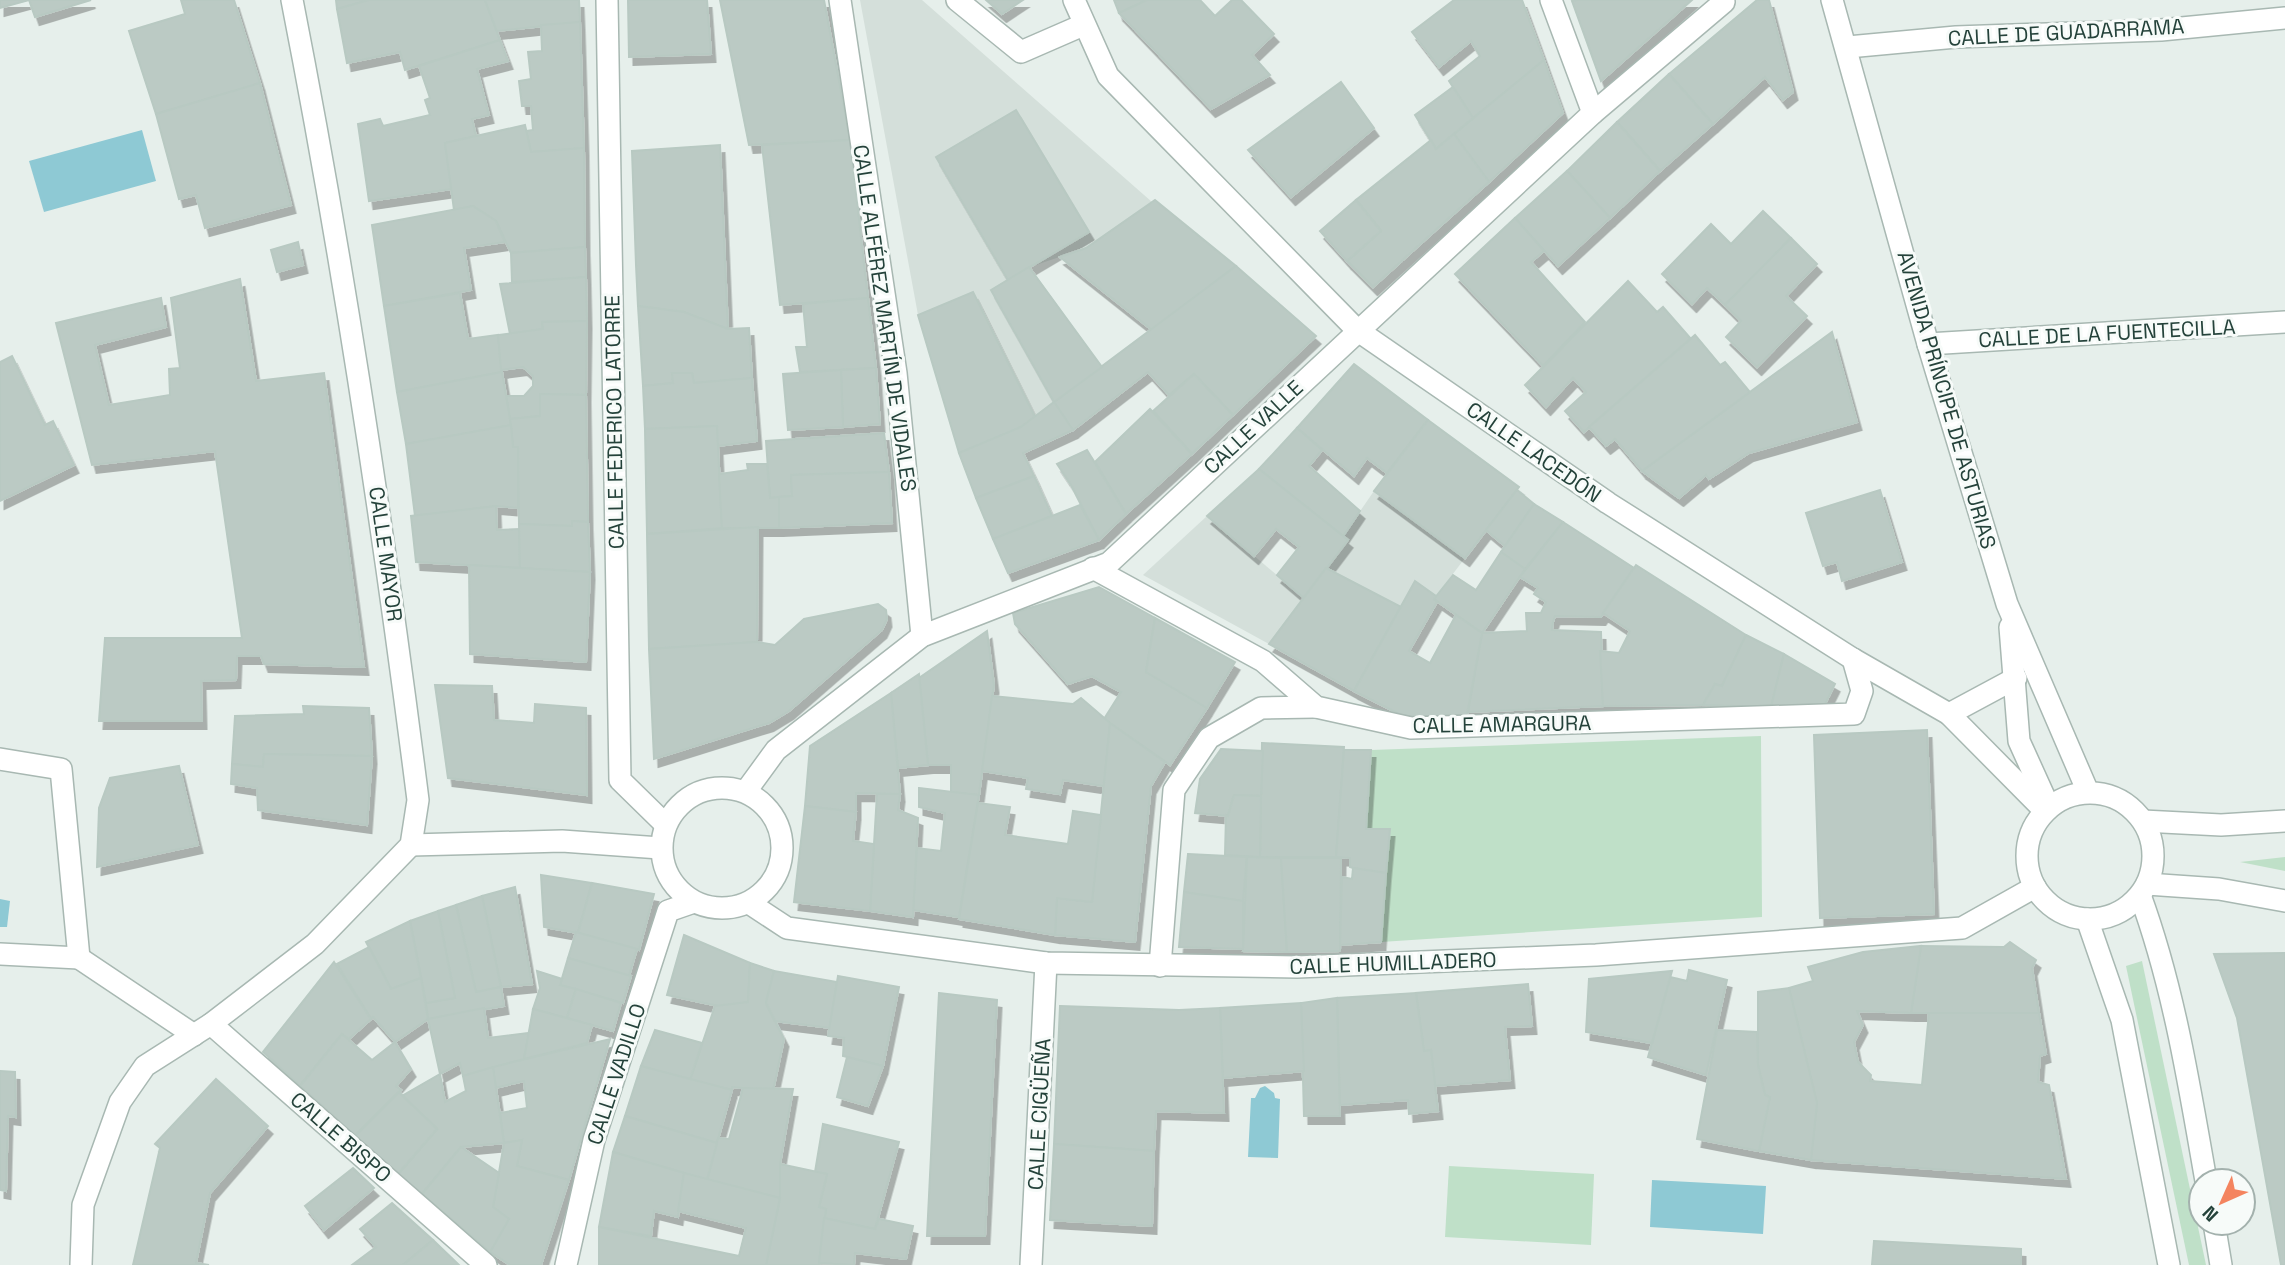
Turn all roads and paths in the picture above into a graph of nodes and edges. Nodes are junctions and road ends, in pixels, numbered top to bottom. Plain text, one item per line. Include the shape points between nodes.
1 (292, 0) edge
2 (607, 0) edge
3 (840, 0) edge
4 (957, 0) edge
5 (1074, 0) edge
6 (1551, 0) edge
7 (1832, 0) edge
8 (1724, 2) dead end
9 (2285, 18) edge
10 (1083, 25) junction
11 (1848, 47) junction
12 (1593, 113) junction
13 (2285, 322) edge
14 (1357, 330) junction
15 (1928, 344) junction
16 (1093, 568) junction
17 (2007, 604) junction
18 (922, 636) junction
19 (1853, 659) junction
20 (2016, 678) junction
21 (1315, 708) junction
22 (1949, 714) junction
23 (0, 759) edge
24 (746, 791) junction
25 (2088, 792) junction
26 (2047, 809) junction
27 (2143, 821) junction
28 (2285, 821) edge
29 (665, 824) junction
30 (411, 845) junction
31 (660, 848) junction
32 (2035, 887) junction
33 (2143, 890) junction
34 (2285, 901) edge
35 (694, 902) junction
36 (749, 903) junction
37 (2087, 919) junction
38 (0, 954) edge
39 (79, 958) junction
40 (1046, 963) junction
41 (1160, 967) junction
42 (202, 1029) junction
43 (2204, 1167) edge
44 (2216, 1237) edge
45 (2169, 1258) edge
46 (81, 1265) edge
47 (486, 1265) edge
48 (566, 1265) edge
49 (1031, 1265) edge
50 (2221, 1265) edge

1 - 30 street, CALLE MAYOR via 380,506 418,800
2 - 29 street, CALLE FEDERICO LATORRE via 620,780
3 - 18 street, CALLE ALFÉREZ MARTÍN DE VIDALES via 897,373
4 - 10 street via 1021,52
5 - 10 street, CALLE LACEDÓN
6 - 12 street
7 - 11 street, AVENIDA PRÍNCIPE DE ASTURIAS
8 - 12 street, CALLE VALLE
9 - 11 street, CALLE DE GUADARRAMA via 2161,30 1945,38
10 - 14 street, CALLE LACEDÓN via 1108,76
11 - 15 street, AVENIDA PRÍNCIPE DE ASTURIAS
12 - 14 street, CALLE VALLE
13 - 15 street, CALLE DE LA FUENTECILLA
14 - 16 street, CALLE VALLE via 1109,563
14 - 19 street, CALLE LACEDÓN via 1608,503
15 - 17 street, AVENIDA PRÍNCIPE DE ASTURIAS
16 - 18 street, CALLE VALLE
16 - 21 street via 1264,661
17 - 20 street
17 - 25 street, AVENIDA PRÍNCIPE DE ASTURIAS
18 - 24 street, CALLE VALLE via 776,750
19 - 21 street, CALLE AMARGURA via 1862,691 1854,714 1410,728
19 - 22 street, CALLE LACEDÓN
20 - 22 street
20 - 26 street via 2019,741
21 - 41 street via 1261,708 1209,737 1174,790
22 - 26 street, CALLE LACEDÓN
23 - 39 street via 61,769
24 - 29 street via 713,787 684,799
24 - 36 street via 772,811 784,848 775,879
25 - 26 street via 2067,796
25 - 27 street via 2109,795 2128,805
26 - 32 street via 2031,830 2027,859
27 - 28 street via 2221,825
27 - 33 street via 2152,841 2153,863
29 - 31 street
30 - 31 street via 562,841
30 - 42 street via 316,944
31 - 35 street via 667,874
32 - 37 street via 2066,915
32 - 41 street, CALLE HUMILLADERO via 1962,928 1583,956 1297,967
33 - 34 street via 2219,889
33 - 37 street via 2125,908
33 - 43 street via 2175,1006
35 - 36 street via 722,910
35 - 48 street, CALLE VADILLO via 668,911 594,1140
36 - 40 street, CALLE HUMILLADERO via 787,928
37 - 45 street via 2122,1020
38 - 39 street
39 - 42 street, CALLE BISPO
40 - 41 street, CALLE HUMILLADERO
40 - 49 street, CALLE CIGÜEÑA
42 - 46 street via 145,1066 120,1102 83,1205
42 - 47 street, CALLE BISPO
44 - 50 street

